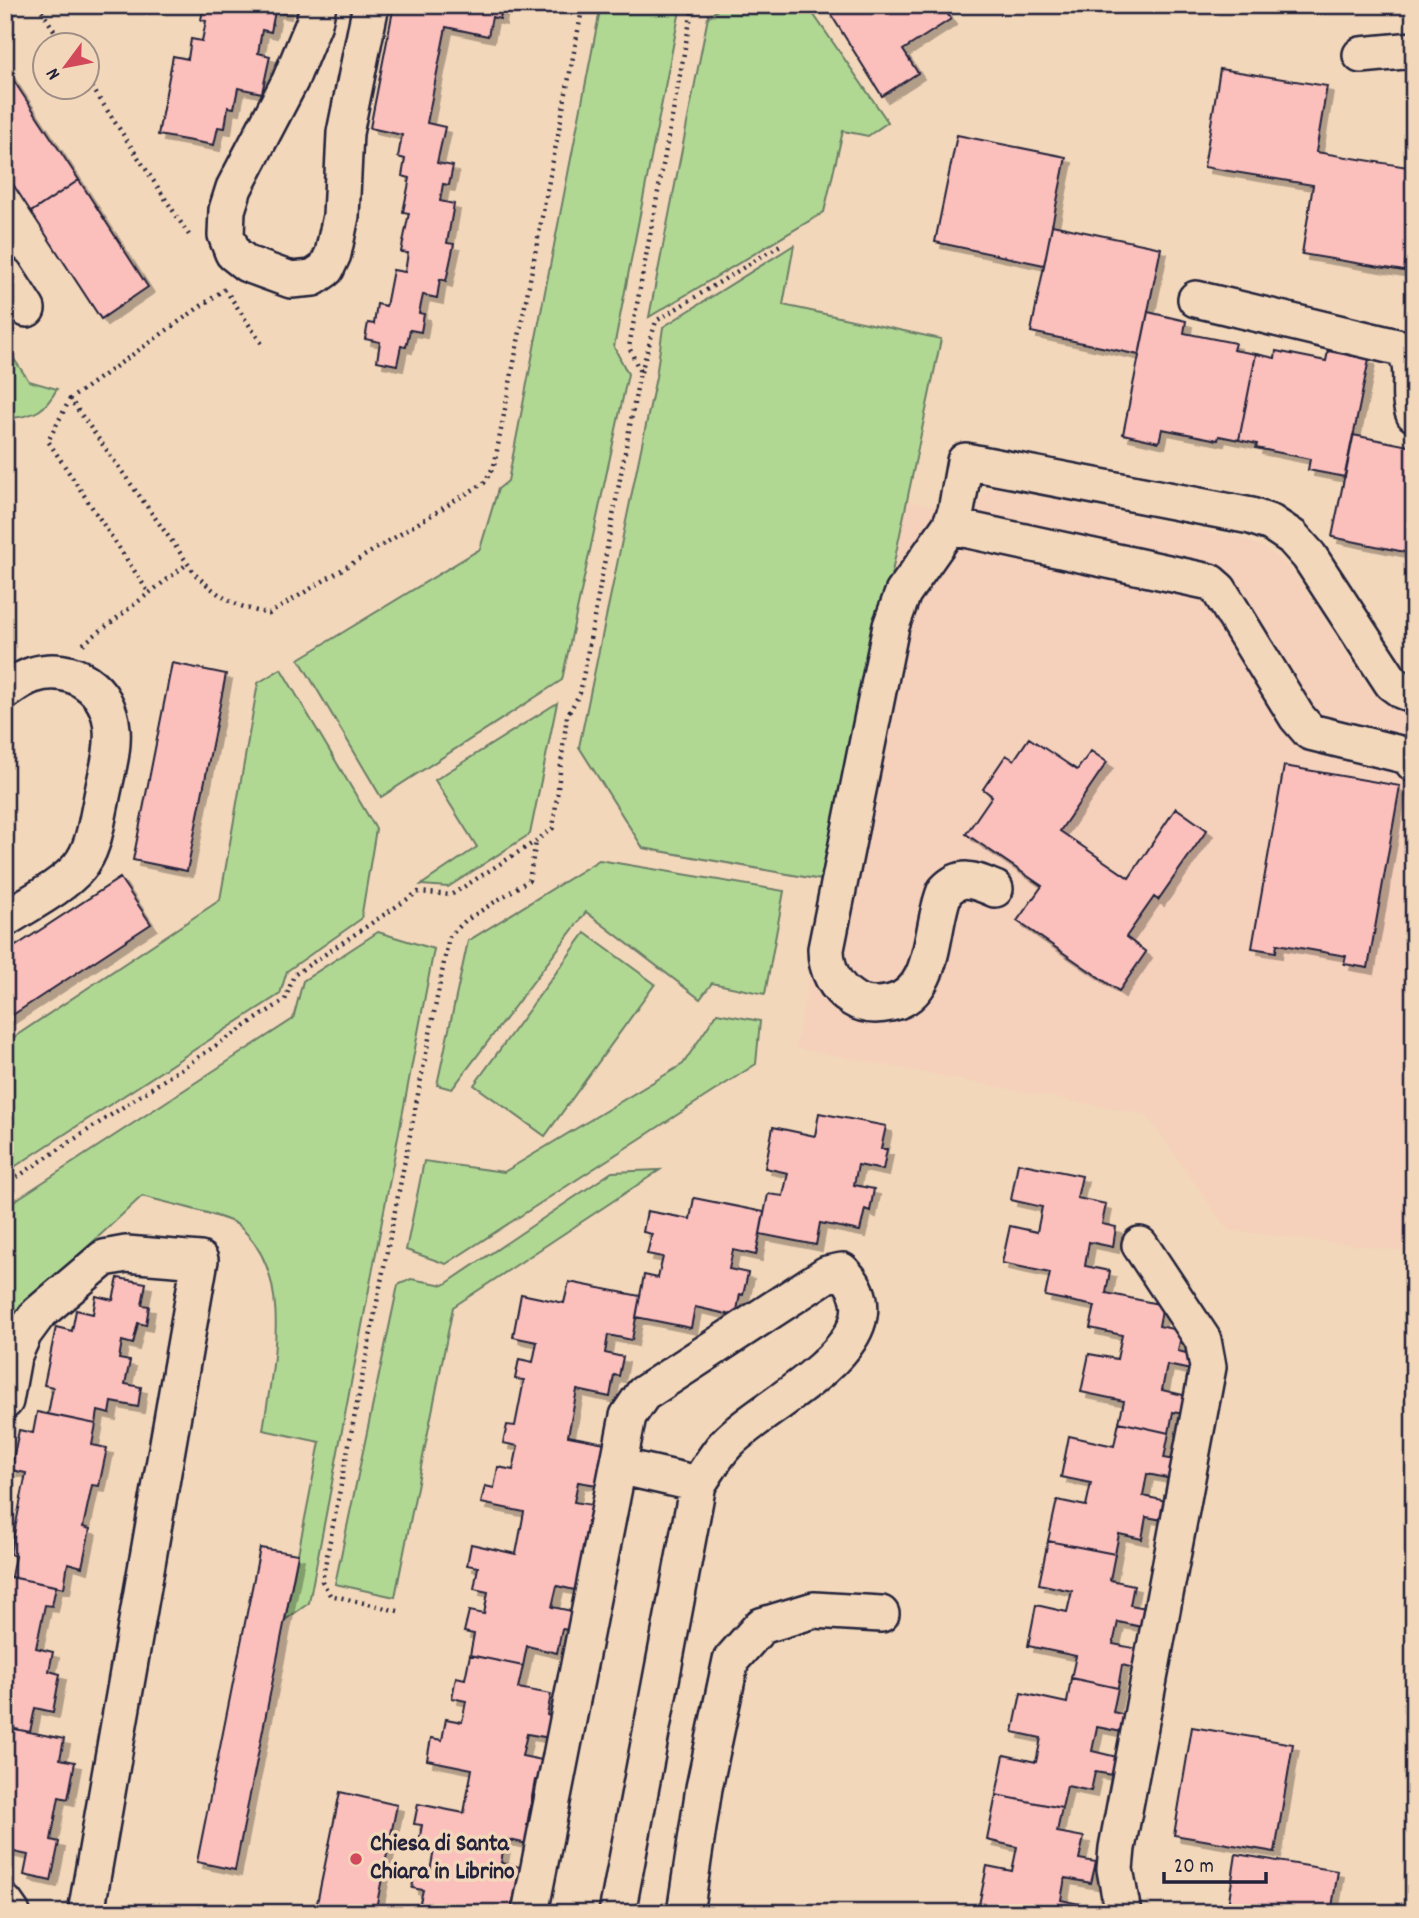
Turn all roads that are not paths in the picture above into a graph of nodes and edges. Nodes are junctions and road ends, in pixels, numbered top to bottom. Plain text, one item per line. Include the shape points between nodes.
1 (318, 5) edge
2 (371, 5) edge
3 (1414, 50) edge
4 (1360, 55) dead end
5 (5, 275) edge
6 (1196, 299) dead end
7 (27, 309) dead end
8 (1414, 414) edge
9 (950, 526) junction
10 (5, 691) edge
11 (1414, 695) edge
12 (1414, 764) edge
13 (995, 889) dead end
14 (5, 919) edge
15 (1140, 1245) dead end
16 (5, 1401) edge
17 (618, 1466) junction
18 (698, 1484) junction
19 (881, 1614) dead end
20 (5, 1903) edge
21 (12, 1913) edge
22 (86, 1913) edge
23 (530, 1913) edge
24 (617, 1913) edge
25 (685, 1913) edge
26 (1123, 1913) edge

1 - 2 lane via 290,81 227,210 226,235 233,253 247,264 291,280 313,278 326,269 333,254 341,216 345,133
3 - 4 lane
5 - 7 lane
6 - 8 lane via 1401,348 1411,360
9 - 11 lane via 965,461 1271,523 1309,556 1392,683
9 - 12 lane via 1210,582 1310,732 1408,756
9 - 13 lane via 903,593 891,626 826,948 832,978 854,1000 884,1005 897,1002 917,986 923,973 945,891 961,879
10 - 14 lane via 32,675 79,676 90,683 109,711 113,743 88,854 66,878
15 - 26 lane via 1203,1340 1208,1367 1117,1848 1115,1869
16 - 22 lane via 13,1357 24,1333 38,1314 104,1258 127,1254 200,1260
17 - 18 lane
17 - 18 lane via 628,1416 643,1394 827,1274 842,1271 860,1299 859,1320 848,1343 726,1443
17 - 23 lane
18 - 24 lane
19 - 25 lane via 814,1610 761,1626 732,1660 704,1788
20 - 21 lane

